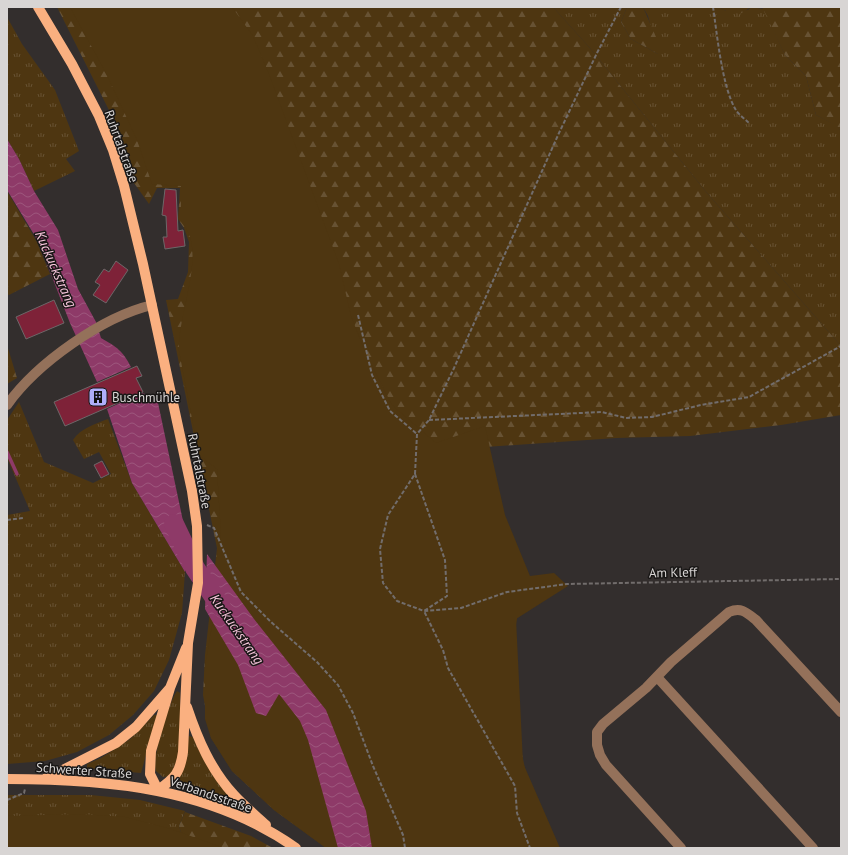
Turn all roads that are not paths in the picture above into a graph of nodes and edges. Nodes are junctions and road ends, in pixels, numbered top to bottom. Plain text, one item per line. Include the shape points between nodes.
1 (38, 7) edge
2 (152, 305) junction
3 (7, 405) edge
4 (188, 643) junction
5 (657, 677) junction
6 (170, 688) junction
7 (186, 703) junction
8 (841, 712) edge
9 (7, 779) edge
10 (43, 779) junction
11 (158, 790) junction
12 (274, 833) junction
13 (679, 847) edge
14 (296, 848) edge
15 (813, 848) edge

1 - 2 main road, Ruhrtalstraße via 82,83 113,150 136,233
2 - 3 lane via 134,309 77,340 41,367
2 - 4 main road, Ruhrtalstraße via 197,524 198,582
4 - 6 main road, Ruhrtalstraße
4 - 7 main road, Ruhrtalstraße
5 - 8 lane via 729,612 744,610
5 - 13 lane via 602,724 597,732 597,745 606,764
5 - 15 lane
6 - 10 main road via 136,727 116,744
6 - 11 main road, Ruhrtalstraße via 150,760 150,774
7 - 11 main road, Ruhrtalstraße via 180,766 174,779
7 - 12 main road via 204,751 221,779
9 - 10 main road, Schwerter Straße
10 - 11 main road, Schwerter Straße via 104,782
11 - 12 main road, Verbandsstraße via 228,811
12 - 14 main road, Verbandsstraße

